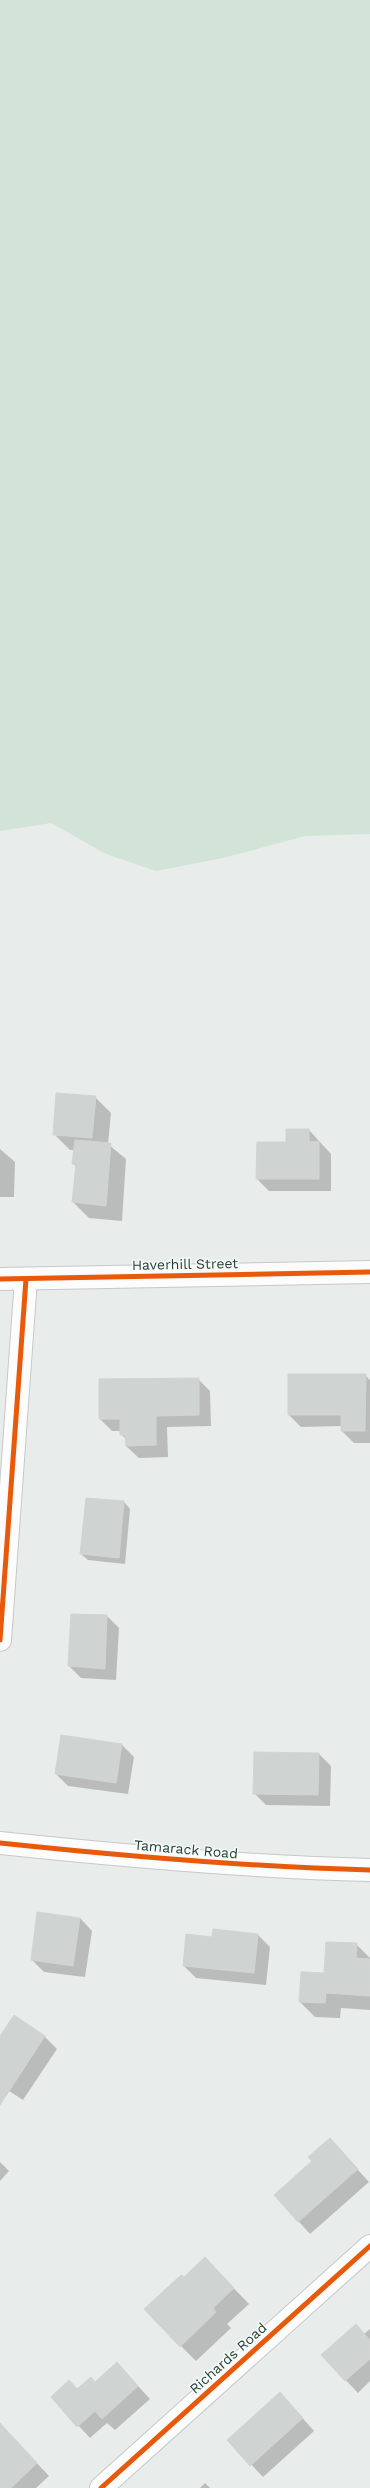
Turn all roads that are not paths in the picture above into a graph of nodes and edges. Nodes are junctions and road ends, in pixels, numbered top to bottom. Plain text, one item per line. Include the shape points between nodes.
1 (370, 1272) edge
2 (0, 1279) edge
3 (26, 1279) junction
4 (0, 1640) edge
5 (0, 1843) edge
6 (370, 1870) edge
7 (370, 2246) edge
8 (101, 2488) edge

1 - 3 street, Haverhill Street
2 - 3 street, Haverhill Street
3 - 4 street
5 - 6 street, Tamarack Road via 279,1868
7 - 8 street, Richards Road

